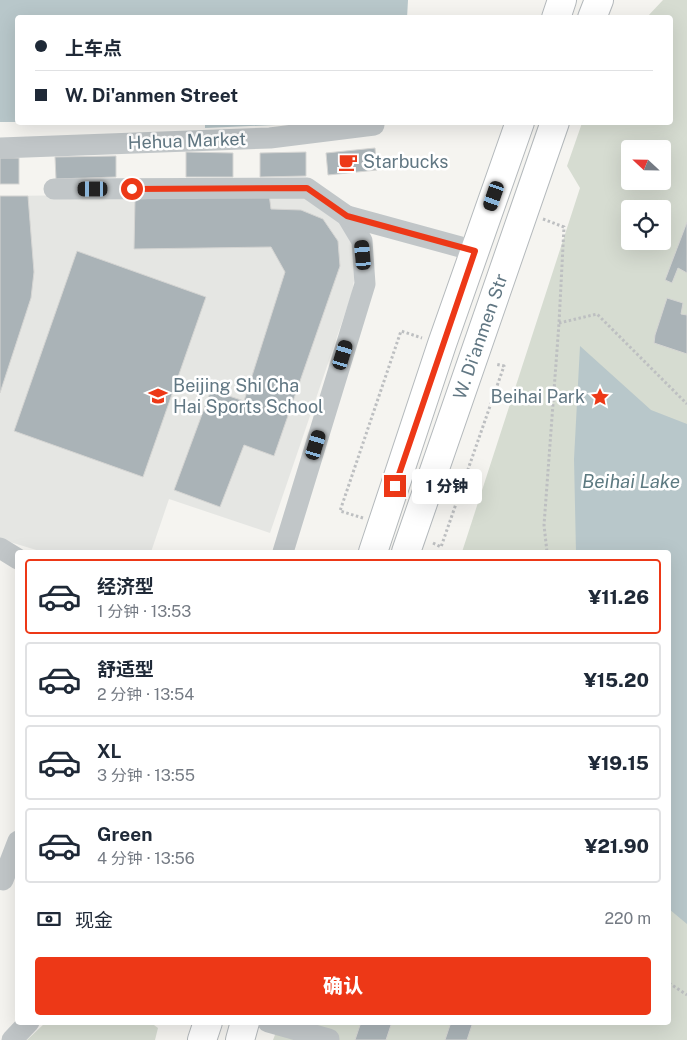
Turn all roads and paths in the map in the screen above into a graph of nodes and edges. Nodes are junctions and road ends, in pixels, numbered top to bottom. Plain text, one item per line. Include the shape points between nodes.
1 (562, 0) edge
2 (599, 0) edge
3 (557, 15) edge
4 (593, 15) edge
5 (374, 125) dead end
6 (519, 125) edge
7 (554, 125) edge
8 (0, 148) edge
9 (54, 190) dead end
10 (524, 212) junction
11 (347, 216) junction
12 (475, 251) junction
13 (559, 323) junction
14 (401, 331) dead end
15 (504, 366) dead end
16 (687, 404) edge
17 (340, 511) dead end
18 (441, 547) dead end
19 (0, 548) edge
20 (284, 550) edge
21 (374, 550) edge
22 (407, 550) edge
23 (547, 550) edge
24 (15, 557) edge
25 (0, 563) edge
26 (15, 564) edge
27 (15, 852) edge
28 (7, 882) edge
29 (671, 984) edge
30 (687, 995) edge
31 (26, 1025) edge
32 (207, 1025) edge
33 (245, 1025) edge
34 (279, 1025) edge
35 (329, 1038) dead end
36 (12, 1040) edge
37 (202, 1040) edge
38 (240, 1040) edge

1 - 3 main road
2 - 4 main road
5 - 8 street, Hehua Market via 270,138
6 - 12 main road
7 - 10 main road, W. Di'anmen Str
9 - 11 street via 307,188
10 - 13 path via 564,227
10 - 22 main road, W. Di'anmen Str
11 - 12 street
11 - 20 street via 362,241 365,284
12 - 21 main road
13 - 16 path via 597,314
13 - 23 path via 544,525
14 - 17 path
15 - 18 path
19 - 24 street
25 - 26 street
27 - 28 street
29 - 30 path
31 - 36 street
32 - 37 main road
33 - 38 main road
34 - 35 street

